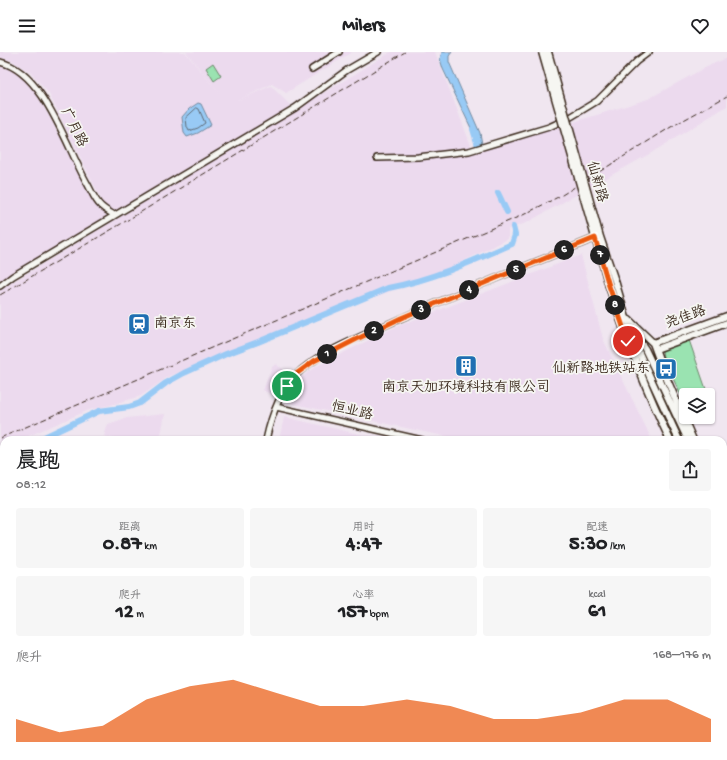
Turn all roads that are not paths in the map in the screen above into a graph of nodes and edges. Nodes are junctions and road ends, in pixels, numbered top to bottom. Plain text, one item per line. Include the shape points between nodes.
1 (339, 52) edge
2 (378, 52) edge
3 (542, 52) edge
4 (548, 52) edge
5 (649, 52) edge
6 (0, 62) edge
7 (312, 69) dead end
8 (378, 158) dead end
9 (114, 215) junction
10 (595, 238) junction
11 (0, 286) edge
12 (614, 301) junction
13 (727, 316) edge
14 (626, 318) junction
15 (727, 323) edge
16 (655, 346) junction
17 (276, 407) junction
18 (267, 436) edge
19 (404, 436) edge
20 (668, 436) edge
21 (677, 436) edge
22 (686, 436) edge
23 (691, 436) edge

1 - 7 street
2 - 9 street via 347,70 295,108
3 - 10 main road, 仙新路, bridge
4 - 14 main road, 仙新路, bridge via 600,237
5 - 8 street via 597,101 549,127 469,151 418,157
6 - 9 street, 广月路 via 21,71 33,83 43,97 100,206
9 - 11 street
10 - 12 main road, 仙新路, bridge
10 - 17 street via 401,318 314,361 296,374
12 - 20 main road, 仙新路
12 - 21 main road, 仙新路
13 - 16 main road, 尧佳路
14 - 16 main road
14 - 22 main road, 仙新路 via 645,349
15 - 16 main road, 尧佳路
16 - 23 main road
17 - 18 street
17 - 19 street, 恒业路

